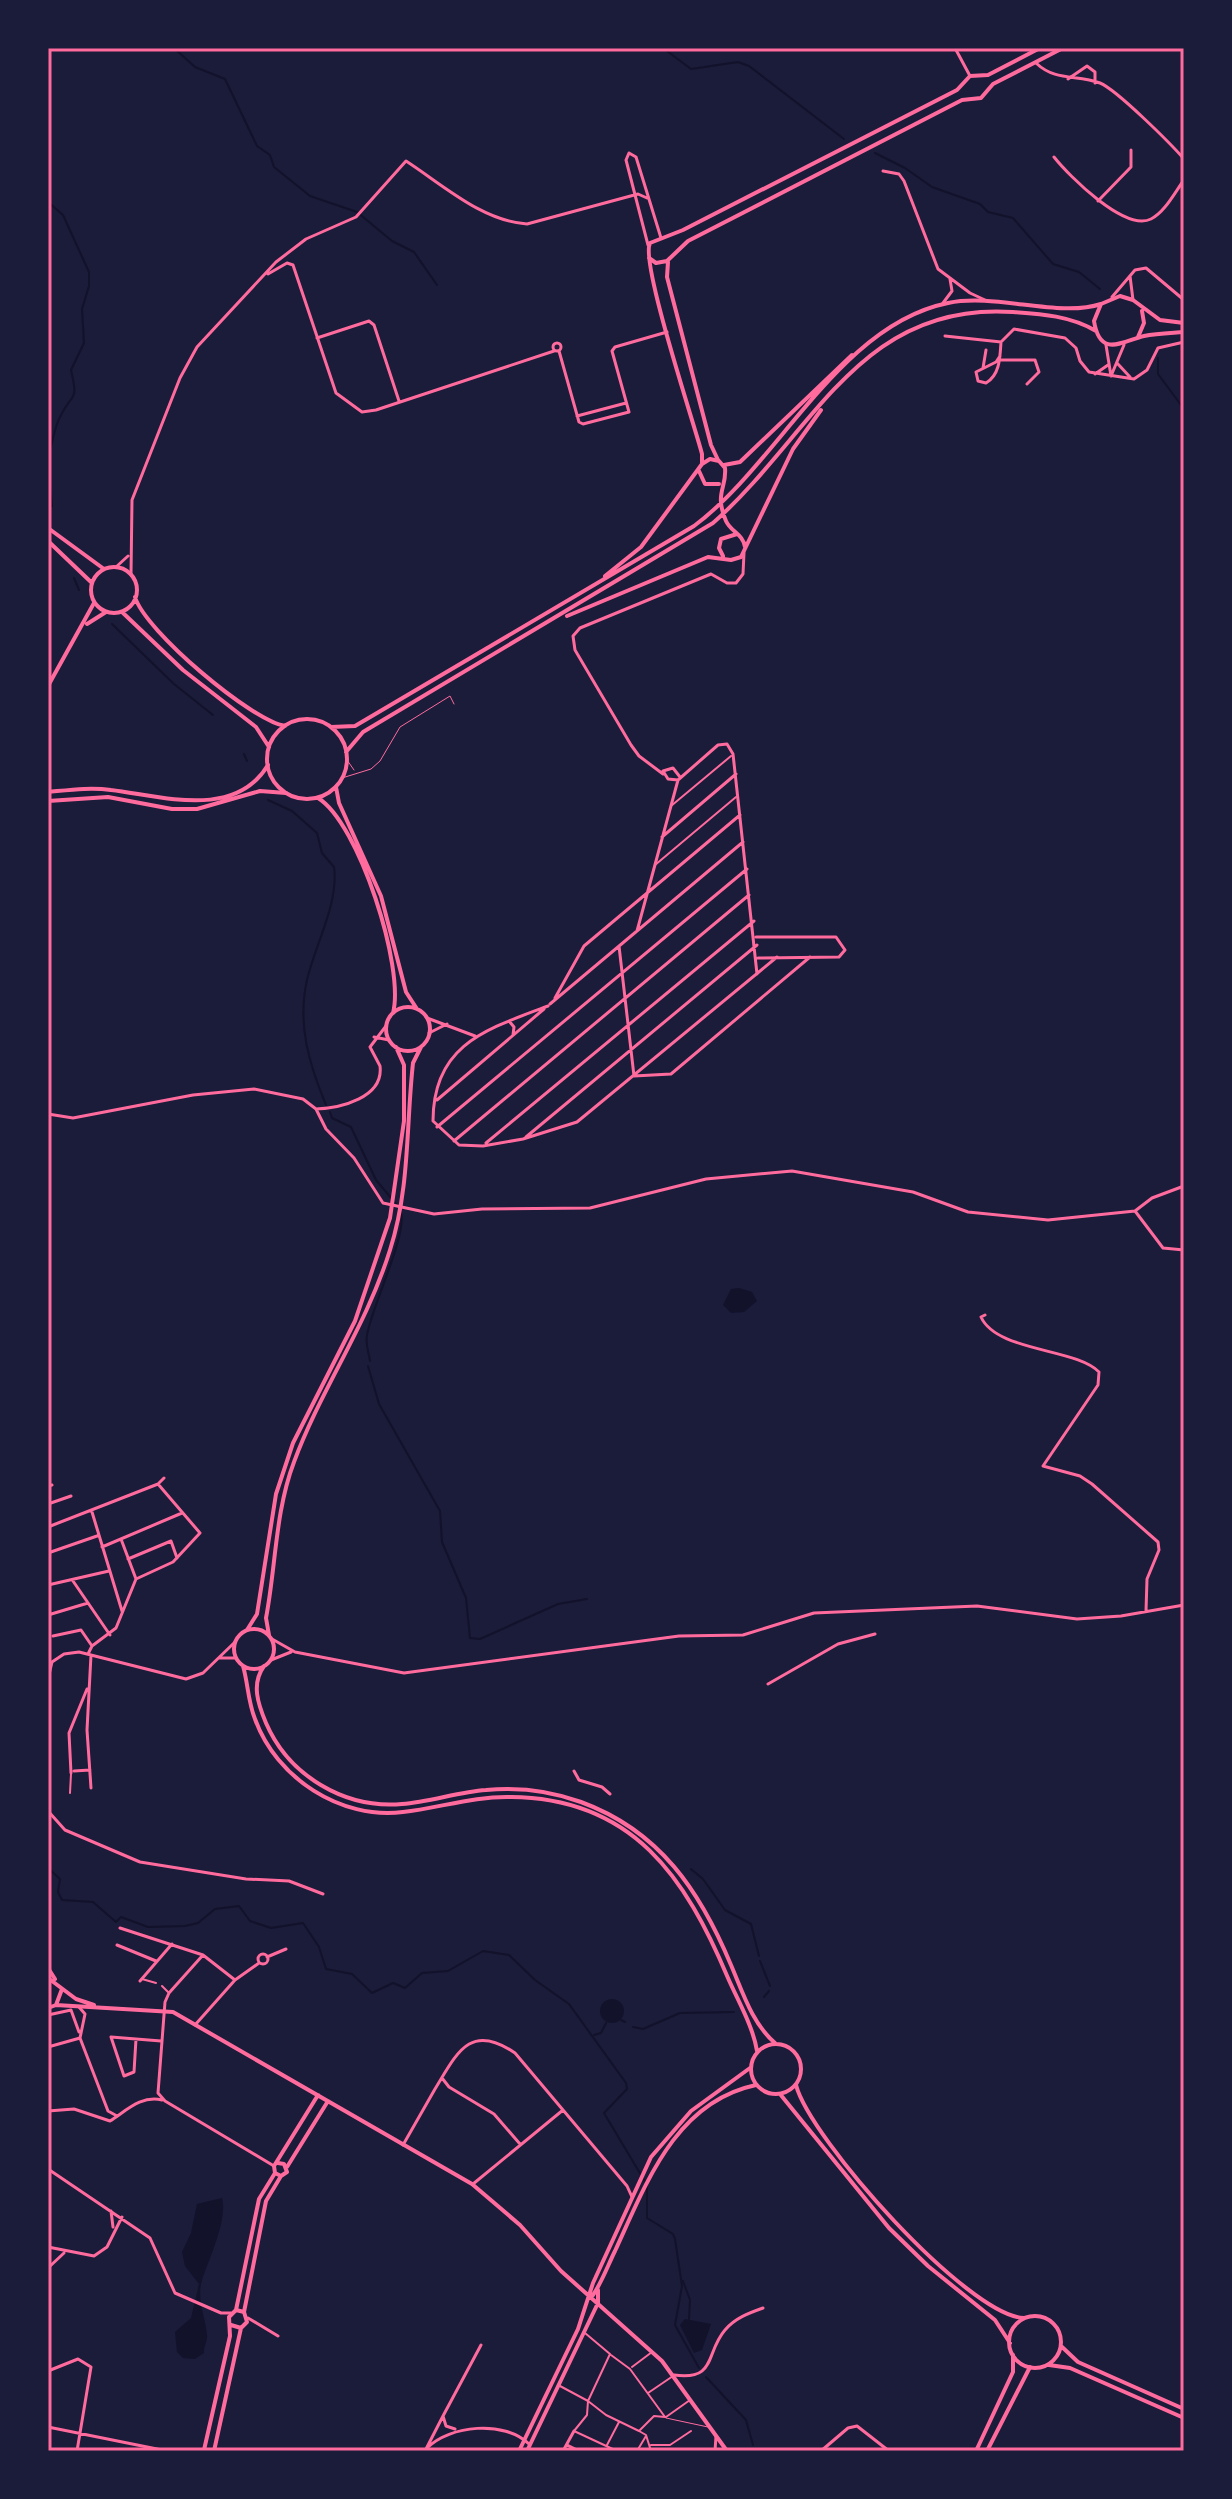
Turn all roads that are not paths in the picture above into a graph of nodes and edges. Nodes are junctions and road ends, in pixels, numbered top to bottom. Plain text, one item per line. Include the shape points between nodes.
1 (955, 48) edge
2 (1040, 48) edge
3 (1063, 48) edge
4 (1035, 62) junction
5 (970, 76) junction
6 (981, 77) junction
7 (1068, 79) junction
8 (1095, 83) junction
9 (962, 86) junction
10 (987, 90) junction
11 (970, 99) junction
12 (885, 127) junction
13 (890, 137) junction
14 (1131, 150) dead end
15 (1054, 157) dead end
16 (1184, 159) edge
17 (883, 171) dead end
18 (1184, 180) edge
19 (635, 195) junction
20 (647, 198) junction
21 (1098, 201) junction
22 (662, 239) junction
23 (648, 245) junction
24 (672, 254) junction
25 (648, 256) junction
26 (668, 260) junction
27 (1130, 275) junction
28 (265, 276) junction
29 (950, 279) junction
30 (1112, 297) junction
31 (985, 300) junction
32 (1133, 300) junction
33 (1184, 300) edge
34 (1101, 304) junction
35 (942, 305) junction
36 (1141, 309) junction
37 (1184, 323) edge
38 (1096, 331) junction
39 (667, 332) junction
40 (1184, 332) edge
41 (945, 336) dead end
42 (317, 338) junction
43 (1136, 339) junction
44 (1001, 342) junction
45 (1105, 342) junction
46 (1184, 342) edge
47 (1124, 345) junction
48 (864, 347) junction
49 (986, 350) dead end
50 (1000, 358) junction
51 (1117, 361) junction
52 (1108, 365) junction
53 (983, 368) junction
54 (1095, 374) junction
55 (847, 376) junction
56 (1111, 376) junction
57 (1134, 379) junction
58 (1027, 384) dead end
59 (400, 402) junction
60 (626, 403) junction
61 (577, 416) junction
62 (718, 460) junction
63 (724, 465) junction
64 (700, 468) junction
65 (721, 483) junction
66 (710, 486) junction
67 (720, 499) junction
68 (727, 524) junction
69 (48, 528) edge
70 (738, 535) junction
71 (721, 539) junction
72 (48, 541) edge
73 (744, 552) junction
74 (128, 556) junction
75 (725, 557) junction
76 (731, 560) junction
77 (116, 567) junction
78 (742, 567) junction
79 (104, 569) junction
80 (131, 575) junction
81 (92, 583) junction
82 (594, 585) junction
83 (135, 597) junction
84 (94, 603) junction
85 (106, 612) junction
86 (122, 612) junction
87 (551, 623) junction
88 (85, 626) junction
89 (48, 686) edge
90 (454, 704) dead end
91 (285, 726) junction
92 (331, 727) junction
93 (269, 747) junction
94 (346, 752) junction
95 (733, 754) junction
96 (347, 760) junction
97 (268, 765) junction
98 (656, 766) junction
99 (667, 768) junction
100 (356, 771) junction
101 (663, 774) junction
102 (736, 774) junction
103 (679, 776) junction
104 (342, 778) junction
105 (673, 781) junction
106 (336, 785) junction
107 (675, 788) junction
108 (48, 792) edge
109 (286, 793) junction
110 (738, 795) junction
111 (316, 797) junction
112 (48, 801) edge
113 (671, 807) junction
114 (740, 815) junction
115 (662, 837) junction
116 (744, 842) junction
117 (745, 851) junction
118 (732, 852) junction
119 (654, 866) junction
120 (747, 869) junction
121 (652, 878) junction
122 (661, 882) junction
123 (751, 894) junction
124 (647, 895) junction
125 (743, 900) junction
126 (751, 902) junction
127 (641, 914) junction
128 (649, 921) junction
129 (754, 921) junction
130 (637, 931) junction
131 (756, 937) junction
132 (757, 945) junction
133 (619, 946) junction
134 (749, 951) junction
135 (758, 956) junction
136 (777, 957) junction
137 (810, 957) junction
138 (622, 973) junction
139 (757, 974) junction
140 (565, 981) junction
141 (571, 986) junction
142 (625, 999) junction
143 (553, 1002) junction
144 (548, 1006) junction
145 (417, 1009) junction
146 (393, 1013) junction
147 (525, 1015) junction
148 (427, 1018) junction
149 (509, 1021) junction
150 (528, 1023) junction
151 (628, 1023) junction
152 (447, 1024) junction
153 (386, 1026) junction
154 (524, 1026) junction
155 (429, 1033) junction
156 (513, 1035) junction
157 (475, 1036) junction
158 (374, 1037) junction
159 (389, 1040) junction
160 (396, 1047) junction
161 (421, 1047) junction
162 (631, 1049) junction
163 (634, 1076) junction
164 (440, 1084) junction
165 (448, 1090) junction
166 (437, 1100) junction
167 (316, 1109) junction
168 (48, 1114) edge
169 (544, 1121) junction
170 (437, 1127) junction
171 (550, 1130) junction
172 (498, 1133) junction
173 (523, 1139) junction
174 (454, 1141) junction
175 (503, 1142) junction
176 (483, 1146) junction
177 (1184, 1186) edge
178 (1135, 1211) junction
179 (1184, 1250) edge
180 (985, 1315) dead end
181 (164, 1478) dead end
182 (158, 1484) junction
183 (71, 1496) dead end
184 (48, 1504) edge
185 (92, 1512) junction
186 (182, 1513) junction
187 (48, 1527) edge
188 (98, 1536) junction
189 (121, 1539) junction
190 (102, 1547) junction
191 (48, 1553) edge
192 (128, 1559) junction
193 (177, 1559) junction
194 (109, 1571) junction
195 (136, 1579) junction
196 (73, 1581) junction
197 (48, 1585) edge
198 (88, 1603) junction
199 (1184, 1605) edge
200 (122, 1611) junction
201 (1146, 1611) junction
202 (48, 1615) edge
203 (247, 1630) junction
204 (875, 1634) dead end
205 (110, 1635) junction
206 (53, 1636) dead end
207 (270, 1637) junction
208 (235, 1642) junction
209 (92, 1646) junction
210 (295, 1652) junction
211 (90, 1654) junction
212 (236, 1658) junction
213 (217, 1660) junction
214 (271, 1660) junction
215 (50, 1661) edge
216 (243, 1666) junction
217 (264, 1666) junction
218 (48, 1679) edge
219 (768, 1684) dead end
220 (89, 1685) junction
221 (90, 1770) junction
222 (574, 1771) dead end
223 (73, 1772) junction
224 (91, 1788) dead end
225 (48, 1789) edge
226 (70, 1793) dead end
227 (610, 1794) dead end
228 (48, 1797) edge
229 (48, 1811) edge
230 (323, 1894) dead end
231 (120, 1928) dead end
232 (172, 1944) junction
233 (117, 1945) dead end
234 (286, 1949) dead end
235 (203, 1955) junction
236 (156, 1961) junction
237 (48, 1968) edge
238 (48, 1978) edge
239 (141, 1980) joint
240 (235, 1980) junction
241 (56, 1981) junction
242 (156, 1983) dead end
243 (162, 1986) dead end
244 (62, 1989) junction
245 (169, 1993) junction
246 (56, 2005) junction
247 (79, 2007) junction
248 (96, 2007) junction
249 (48, 2008) edge
250 (163, 2011) junction
251 (48, 2015) edge
252 (195, 2025) junction
253 (80, 2037) junction
254 (136, 2039) junction
255 (161, 2041) junction
256 (775, 2043) junction
257 (48, 2047) edge
258 (757, 2051) junction
259 (750, 2068) junction
260 (442, 2078) junction
261 (756, 2085) junction
262 (796, 2085) junction
263 (158, 2089) junction
264 (780, 2094) junction
265 (318, 2095) junction
266 (148, 2099) junction
267 (165, 2101) junction
268 (328, 2101) junction
269 (563, 2110) junction
270 (48, 2111) edge
271 (117, 2116) junction
272 (403, 2145) junction
273 (520, 2145) junction
274 (276, 2165) junction
275 (287, 2167) junction
276 (48, 2169) edge
277 (275, 2173) junction
278 (281, 2176) junction
279 (472, 2184) junction
280 (632, 2197) junction
281 (111, 2211) junction
282 (122, 2217) junction
283 (114, 2231) junction
284 (48, 2247) edge
285 (71, 2253) junction
286 (48, 2266) edge
287 (593, 2283) junction
288 (581, 2287) junction
289 (598, 2287) junction
290 (590, 2294) junction
291 (598, 2302) junction
292 (762, 2308) dead end
293 (234, 2312) junction
294 (244, 2312) junction
295 (221, 2313) junction
296 (248, 2318) junction
297 (1024, 2318) junction
298 (230, 2323) junction
299 (243, 2327) junction
300 (257, 2327) junction
301 (578, 2329) junction
302 (584, 2333) junction
303 (278, 2336) dead end
304 (1010, 2343) junction
305 (481, 2345) dead end
306 (1061, 2346) junction
307 (653, 2351) junction
308 (610, 2354) junction
309 (1013, 2355) junction
310 (1046, 2365) junction
311 (1030, 2367) junction
312 (630, 2369) junction
313 (48, 2371) edge
314 (674, 2375) junction
315 (559, 2385) junction
316 (648, 2393) junction
317 (691, 2400) junction
318 (588, 2401) junction
319 (1184, 2409) edge
320 (665, 2417) junction
321 (1184, 2418) edge
322 (620, 2421) junction
323 (441, 2424) junction
324 (702, 2426) junction
325 (48, 2427) edge
326 (711, 2428) junction
327 (458, 2429) junction
328 (574, 2431) junction
329 (639, 2431) junction
330 (691, 2431) joint
331 (444, 2433) junction
332 (80, 2434) junction
333 (646, 2435) junction
334 (716, 2436) junction
335 (524, 2439) junction
336 (138, 2445) junction
337 (530, 2445) junction
338 (567, 2445) junction
339 (650, 2445) junction
340 (670, 2445) junction
341 (607, 2446) junction
342 (203, 2450) edge
343 (426, 2450) edge
344 (77, 2451) edge
345 (137, 2451) edge
346 (167, 2451) edge
347 (214, 2451) edge
348 (519, 2451) edge
349 (527, 2451) edge
350 (563, 2451) edge
351 (579, 2451) edge
352 (617, 2451) edge
353 (637, 2451) edge
354 (651, 2451) edge
355 (673, 2451) edge
356 (715, 2451) edge
357 (727, 2451) edge
358 (821, 2451) edge
359 (889, 2451) edge
360 (976, 2451) edge
361 (987, 2451) edge

1 - 5 street
2 - 6 main road
3 - 4 main road
4 - 7 street
4 - 10 main road
5 - 6 main road
5 - 9 main road
6 - 10 main road
7 - 8 street
7 - 8 street via 1087,66 1095,72
8 - 16 street via 1142,114
9 - 11 main road
9 - 12 main road
10 - 11 main road via 981,98
11 - 13 main road
12 - 13 street
12 - 22 main road
13 - 24 main road
14 - 21 street via 1131,167
15 - 21 street
17 - 29 street via 899,174 904,181 935,263
18 - 21 street via 1149,220 1138,221
19 - 20 street
19 - 20 street via 626,160 631,153
19 - 23 street
19 - 28 street via 527,224 509,223 406,161 356,217 306,239
20 - 22 street
22 - 23 main road
22 - 24 main road
23 - 25 main road
24 - 26 main road
25 - 26 main road via 658,264
25 - 39 main road
26 - 62 main road via 667,277
27 - 30 street
27 - 32 street
27 - 33 street via 1138,268 1151,270
28 - 42 street via 293,265
28 - 74 street via 187,362 132,500
29 - 31 street
29 - 35 street via 952,291
30 - 32 main road
30 - 34 main road
31 - 34 main road
31 - 35 main road
32 - 36 main road
34 - 38 main road via 1094,315
35 - 48 main road via 897,323
36 - 37 main road via 1160,320
36 - 43 main road via 1143,326
38 - 45 main road
38 - 55 main road via 1056,316 949,313 898,335
39 - 60 street via 612,351
39 - 64 main road via 702,454
40 - 43 main road
41 - 44 street
42 - 59 street via 329,378 343,401 370,412
42 - 59 street via 369,321
43 - 47 main road
44 - 50 street
44 - 54 street via 1014,329 1065,338
45 - 47 main road
45 - 52 street
46 - 57 street via 1158,348 1147,370
47 - 51 street
48 - 63 main road via 740,462
48 - 82 main road via 711,514
49 - 53 street
50 - 53 street
50 - 53 street via 996,374 986,383 976,377
50 - 58 street via 1035,360 1039,372
51 - 56 street
51 - 57 street
52 - 54 street
52 - 56 street
54 - 56 street
55 - 73 main road via 793,449
55 - 87 main road via 713,523
56 - 57 street
59 - 61 street via 555,349
60 - 61 street
60 - 61 street via 629,412 583,424
62 - 63 main road
62 - 64 main road via 710,459
63 - 65 main road
64 - 66 main road via 702,481
64 - 82 main road via 641,547
65 - 66 main road
65 - 67 main road
66 - 67 main road
67 - 68 main road
68 - 70 main road
68 - 71 main road
69 - 79 main road
70 - 71 main road
70 - 73 main road via 745,542
71 - 75 main road via 719,549
72 - 81 main road
73 - 76 main road
73 - 78 street
74 - 77 street
74 - 80 street
75 - 76 main road
75 - 87 main road via 708,557
76 - 78 street
77 - 79 main road
77 - 80 main road
78 - 98 street via 736,583 705,576 580,628 573,636 575,650 631,745
79 - 81 main road
80 - 83 main road
81 - 84 main road
82 - 92 main road via 355,726
83 - 86 main road
83 - 91 main road via 150,622 183,656 265,720
84 - 85 main road
84 - 88 main road
85 - 86 main road
85 - 88 main road
86 - 93 main road via 183,670 256,727
87 - 94 main road via 363,732
88 - 89 main road
90 - 100 lane via 450,696 409,720 380,761
91 - 92 main road via 312,719
91 - 93 main road
92 - 94 main road
93 - 97 main road
94 - 96 main road
95 - 102 street
95 - 103 street via 722,743
95 - 113 street
96 - 100 lane
96 - 104 main road
97 - 108 main road via 241,790 206,800 169,800 109,789
97 - 109 main road
98 - 99 street
98 - 101 street
99 - 101 street
99 - 103 street
100 - 104 lane
101 - 105 street
102 - 110 street
102 - 115 street
103 - 105 street
103 - 107 street
104 - 106 main road
105 - 107 street
106 - 111 main road
106 - 145 main road via 381,896 406,992
107 - 113 street
109 - 111 main road
109 - 112 main road via 260,791 197,809 108,797
110 - 114 street
110 - 119 street
111 - 146 main road via 339,818 369,885 395,978
113 - 115 street
114 - 116 street
114 - 122 street
115 - 119 street
116 - 117 street
116 - 118 street
117 - 118 street
117 - 120 street
118 - 128 street
119 - 121 street
120 - 123 street
120 - 138 street
121 - 122 street
121 - 124 street
122 - 124 street
123 - 125 street
123 - 126 street
124 - 127 street
124 - 140 street via 584,946
125 - 126 street
125 - 142 street
126 - 129 street
127 - 128 street
127 - 130 street
128 - 130 street
129 - 131 street
129 - 151 street
130 - 133 street
131 - 132 street
131 - 137 street via 836,937 845,950 839,957
132 - 134 street
132 - 135 street
133 - 138 street
133 - 141 street
134 - 135 street
134 - 162 street
135 - 136 street
135 - 139 street
136 - 137 street
136 - 139 street
137 - 163 street via 671,1074
138 - 142 street
138 - 170 street
139 - 163 street
140 - 141 street
140 - 143 street
141 - 143 street
142 - 151 street
142 - 174 street
143 - 144 street
144 - 147 street
144 - 150 street
145 - 146 main road via 404,1007
145 - 148 main road
146 - 153 main road
147 - 149 street
147 - 150 street
148 - 152 street
148 - 155 main road
149 - 154 street
149 - 156 street
149 - 157 street
150 - 154 street
151 - 162 street
151 - 172 street
152 - 155 street
152 - 157 street
153 - 158 street
153 - 159 main road
154 - 156 street
155 - 161 main road
156 - 165 street
157 - 164 street via 446,1061
158 - 159 street
158 - 167 street via 370,1052 380,1066 376,1082 347,1105
159 - 160 main road
160 - 161 main road
160 - 203 main road via 405,1072 397,1182 377,1265 355,1321 293,1443 276,1494 259,1606
161 - 207 main road via 413,1063 406,1183 391,1249 371,1305 284,1493 266,1618
162 - 163 street
162 - 169 street
163 - 171 street via 577,1122
164 - 165 street
164 - 166 street
165 - 166 street
166 - 170 street
167 - 168 street via 303,1099 254,1089 73,1118
167 - 178 street via 383,1203 434,1214 602,1207 682,1184 771,1171 809,1172 913,1192 945,1206 1024,1220
169 - 171 street
169 - 173 street
170 - 174 street
171 - 173 street
172 - 175 street
172 - 176 street
173 - 175 street
174 - 176 street
175 - 176 street
177 - 178 street
178 - 179 street via 1163,1248
180 - 201 street via 984,1322 1009,1337 1099,1372 1098,1385 1043,1466 1080,1476 1158,1542 1147,1579
181 - 182 street
182 - 185 street
182 - 186 street
183 - 184 street
185 - 187 street
185 - 188 street
186 - 189 street
186 - 193 street via 200,1533
188 - 190 street
188 - 191 street
189 - 190 street
189 - 192 street
190 - 194 street
192 - 193 street via 171,1541
192 - 195 street
193 - 195 street
194 - 196 street
194 - 200 street
195 - 200 street
196 - 197 street
196 - 198 street
198 - 202 street
198 - 205 street
199 - 201 street
200 - 205 street
201 - 210 street via 1077,1619 977,1606 814,1613 743,1635 679,1636 404,1673
203 - 207 main road via 259,1629
203 - 208 main road
204 - 219 street via 838,1644
205 - 209 street
206 - 209 street via 81,1630
207 - 210 street
207 - 214 main road
208 - 212 main road
208 - 213 street
209 - 211 street
210 - 214 street
211 - 213 street via 176,1677 195,1677
211 - 215 street via 69,1652
211 - 220 street
212 - 213 street
212 - 216 main road
214 - 217 main road
215 - 218 street
216 - 217 main road
216 - 258 main road via 255,1720 267,1743 290,1772 323,1797 379,1813 486,1798 532,1798 595,1815 633,1837 664,1863 699,1912
217 - 256 main road via 256,1680 257,1693 274,1740 306,1776 334,1793 383,1804 486,1790 532,1790 577,1800 638,1831 665,1853 700,1898 757,2024
220 - 221 street
220 - 223 street via 69,1733
221 - 223 street
221 - 224 street
222 - 227 street via 579,1780
223 - 226 street
225 - 228 street
229 - 230 street via 65,1830 140,1862 289,1881
231 - 232 street
232 - 235 street
232 - 236 street
233 - 236 street
234 - 240 street
235 - 240 street
235 - 245 street
236 - 239 street
237 - 241 main road
238 - 241 main road
239 - 242 street
240 - 252 street
241 - 244 main road
243 - 245 street
244 - 246 main road
244 - 248 main road
245 - 250 street
246 - 247 main road
246 - 249 main road
247 - 248 main road
247 - 253 street via 85,2014
248 - 250 main road
250 - 252 main road
250 - 255 street
251 - 253 street via 67,2009 76,2017
252 - 265 main road
253 - 257 street
253 - 271 street via 108,2111
254 - 254 street via 111,2037 124,2076 134,2072
254 - 255 street
255 - 263 street
256 - 258 main road
256 - 262 main road via 788,2046 800,2060
258 - 259 main road
259 - 261 main road
259 - 280 main road via 682,2120 651,2157
260 - 269 street via 469,2042 500,2042
260 - 272 street
260 - 273 street via 494,2114
261 - 264 main road
261 - 289 main road via 727,2094 683,2128 661,2156
262 - 264 main road
262 - 297 main road via 824,2136 903,2230 992,2308
263 - 266 street
263 - 267 street
264 - 304 main road via 889,2228 995,2320
265 - 268 main road
265 - 274 main road
266 - 267 street
266 - 271 street
267 - 274 street
268 - 272 main road
268 - 275 main road
269 - 273 street
269 - 280 street
270 - 271 street via 74,2109 110,2121
272 - 279 main road
273 - 279 street
274 - 275 main road
274 - 277 main road
275 - 278 main road
276 - 281 street
277 - 278 main road
277 - 293 main road via 259,2199
278 - 294 main road via 266,2201
279 - 288 main road
280 - 287 main road
281 - 282 street
281 - 283 street
282 - 283 street
282 - 295 street via 150,2238 170,2288
283 - 285 street via 99,2254
284 - 285 street
285 - 286 street via 59,2255
287 - 288 main road
287 - 290 main road
288 - 290 main road
289 - 290 main road
289 - 291 main road
290 - 291 main road
290 - 301 main road
291 - 302 main road
291 - 307 main road
292 - 314 street via 726,2329 705,2370
293 - 294 main road
293 - 295 street
293 - 298 main road
294 - 296 main road
295 - 298 street
296 - 299 main road
296 - 300 street
297 - 304 main road via 1013,2328
297 - 306 main road via 1040,2316 1054,2323
298 - 299 main road
298 - 342 main road
299 - 300 street
299 - 347 main road
300 - 303 street
301 - 302 street
301 - 335 main road
302 - 308 street
302 - 315 main road
304 - 309 main road
305 - 323 street
306 - 310 main road
306 - 319 main road via 1078,2362
307 - 312 street
307 - 314 main road
308 - 312 street
308 - 318 street
309 - 311 main road
309 - 360 main road via 1013,2372
310 - 311 main road
310 - 321 main road via 1070,2368
311 - 361 main road
312 - 316 street
313 - 332 street via 78,2359 91,2367
314 - 316 street
314 - 317 main road
315 - 318 street
315 - 337 main road
316 - 320 street
317 - 320 street
317 - 326 main road
318 - 322 street
318 - 328 street via 587,2415
320 - 324 lane
320 - 329 street via 654,2416
322 - 329 street
322 - 341 street
323 - 327 street
323 - 331 street
323 - 343 street
324 - 326 lane
324 - 330 lane
325 - 332 street
326 - 334 main road
327 - 331 street
327 - 335 street via 492,2430
328 - 338 street
328 - 341 street
329 - 333 street
330 - 340 street
331 - 343 street
332 - 336 street
332 - 344 street
333 - 339 street
333 - 353 street
334 - 356 street
334 - 357 main road
335 - 337 street
335 - 348 main road
336 - 345 street
336 - 346 street
337 - 349 main road
338 - 350 street
338 - 351 street
339 - 340 street
339 - 354 street
340 - 355 lane
341 - 352 street
342 - 347 main road
358 - 359 street via 857,2426

